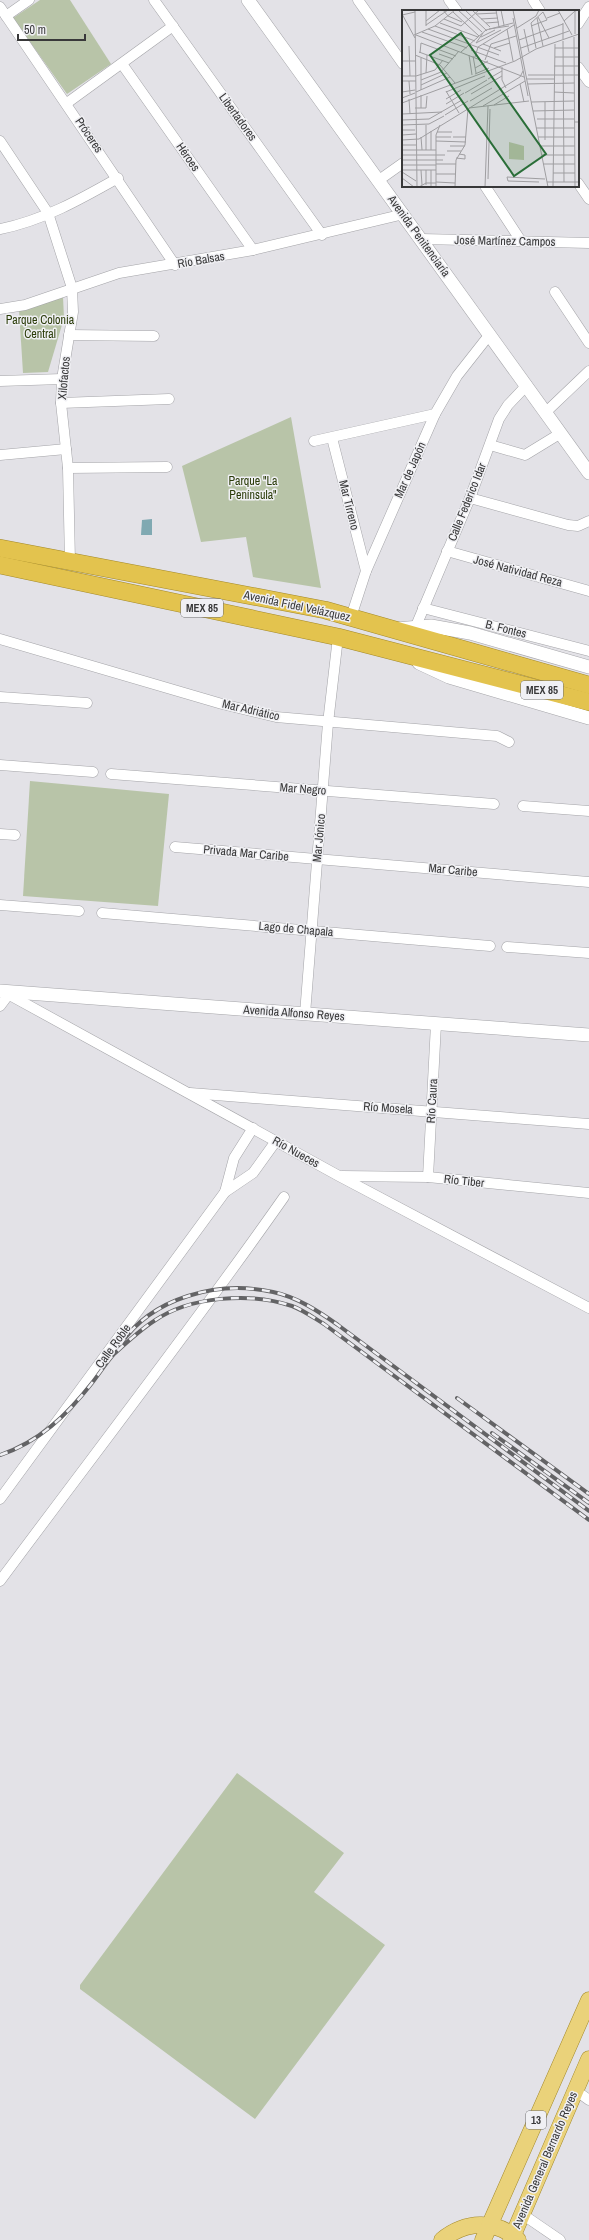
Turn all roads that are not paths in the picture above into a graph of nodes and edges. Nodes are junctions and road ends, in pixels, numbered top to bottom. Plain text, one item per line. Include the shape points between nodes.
1 (29, 0) edge
2 (154, 0) edge
3 (248, 0) edge
4 (358, 0) edge
5 (449, 0) edge
6 (533, 0) edge
7 (0, 7) edge
8 (589, 8) edge
9 (456, 10) edge
10 (539, 10) edge
11 (6, 16) junction
12 (579, 23) edge
13 (173, 26) junction
14 (402, 63) edge
15 (122, 64) junction
16 (579, 68) edge
17 (589, 82) edge
18 (67, 103) junction
19 (0, 141) edge
20 (402, 164) edge
21 (118, 178) junction
22 (379, 180) junction
23 (579, 184) edge
24 (487, 187) edge
25 (589, 199) edge
26 (48, 213) junction
27 (404, 214) junction
28 (0, 229) edge
29 (322, 235) junction
30 (421, 239) junction
31 (521, 241) junction
32 (589, 243) edge
33 (253, 250) junction
34 (175, 265) junction
35 (72, 288) junction
36 (554, 292) dead end
37 (0, 309) edge
38 (490, 334) junction
39 (69, 335) junction
40 (154, 336) dead end
41 (589, 343) edge
42 (589, 371) edge
43 (62, 379) junction
44 (0, 381) edge
45 (527, 385) junction
46 (169, 399) dead end
47 (61, 404) junction
48 (546, 412) junction
49 (435, 414) junction
50 (561, 433) junction
51 (332, 438) junction
52 (314, 441) dead end
53 (490, 445) junction
54 (66, 449) junction
55 (0, 455) edge
56 (167, 467) dead end
57 (68, 468) junction
58 (589, 473) edge
59 (470, 498) junction
60 (589, 521) edge
61 (0, 548) edge
62 (447, 551) junction
63 (70, 562) junction
64 (0, 565) edge
65 (366, 571) junction
66 (589, 590) edge
67 (423, 608) junction
68 (351, 617) junction
69 (416, 626) junction
70 (396, 629) junction
71 (338, 637) junction
72 (0, 639) edge
73 (589, 651) edge
74 (403, 653) junction
75 (589, 667) edge
76 (589, 685) edge
77 (0, 697) edge
78 (589, 702) edge
79 (87, 703) dead end
80 (589, 718) edge
81 (328, 723) junction
82 (508, 742) dead end
83 (0, 765) edge
84 (93, 772) dead end
85 (111, 774) dead end
86 (323, 790) junction
87 (494, 804) dead end
88 (523, 806) dead end
89 (589, 811) edge
90 (0, 834) edge
91 (15, 834) dead end
92 (175, 847) dead end
93 (317, 859) junction
94 (589, 882) edge
95 (0, 905) edge
96 (79, 911) dead end
97 (102, 913) dead end
98 (312, 930) junction
99 (490, 946) dead end
100 (507, 947) dead end
101 (589, 953) edge
102 (4, 992) edge
103 (0, 1006) edge
104 (304, 1014) junction
105 (436, 1024) junction
106 (589, 1035) edge
107 (186, 1093) junction
108 (432, 1112) junction
109 (589, 1124) edge
110 (253, 1128) junction
111 (276, 1140) junction
112 (339, 1176) junction
113 (428, 1177) junction
114 (225, 1192) junction
115 (589, 1193) edge
116 (284, 1197) dead end
117 (589, 1308) edge
118 (0, 1499) edge
119 (0, 1581) edge
120 (589, 2000) edge
121 (589, 2059) edge
122 (575, 2090) junction
123 (589, 2100) edge
124 (522, 2214) junction
125 (490, 2225) junction
126 (514, 2238) edge
127 (442, 2240) edge
128 (484, 2240) edge
129 (560, 2240) edge

1 - 11 street
2 - 13 street, Libertadores
3 - 22 street, Avenida Penitenciaría
4 - 14 street
5 - 9 street
6 - 10 street
7 - 11 street, Próceres
8 - 12 street
11 - 18 street, Próceres
13 - 15 street
13 - 29 street, Libertadores
15 - 18 street
15 - 33 street, Héroes
16 - 17 street
18 - 21 street, Próceres
19 - 26 street, Xilofactos
20 - 22 street
21 - 26 street via 82,199
21 - 34 street, Próceres
22 - 27 street, Avenida Penitenciaría
23 - 25 street
24 - 31 street
26 - 28 street via 18,226
26 - 35 street, Xilofactos
27 - 29 street, Río Balsas
27 - 30 street, Avenida Penitenciaría
29 - 33 street, Río Balsas
30 - 31 street, José Martínez Campos
30 - 38 street, Avenida Penitenciaría
31 - 32 street, José Martínez Campos
33 - 34 street, Río Balsas
34 - 35 street, Río Balsas via 140,268
35 - 37 street, Río Balsas via 25,305
35 - 39 street, Xilofactos via 73,312
36 - 41 street
38 - 45 street, Avenida Penitenciaría
38 - 49 street, Mar de Japón via 457,376
39 - 40 street
39 - 43 street, Xilofactos
42 - 48 street
43 - 44 street
43 - 47 street, Xilofactos
45 - 48 street, Avenida Penitenciaría
45 - 53 street, Calle Federico Idar via 504,412
46 - 47 street
47 - 54 street, Xilofactos
48 - 50 street, Avenida Penitenciaría
49 - 51 street
49 - 65 street, Mar de Japón
50 - 53 street via 525,455
50 - 58 street, Avenida Penitenciaría
51 - 52 street
51 - 65 street, Mar Tirreno
53 - 59 street, Calle Federico Idar
54 - 55 street
54 - 57 street, Xilofactos
56 - 57 street
57 - 63 street, Xilofactos
59 - 60 street via 568,525 578,526
59 - 62 street, Calle Federico Idar
61 - 63 highway, Avenida Fidel Velázquez / MEX 85
62 - 66 street, José Natividad Reza
62 - 67 street, Calle Federico Idar
63 - 68 highway, Avenida Fidel Velázquez / MEX 85
64 - 71 highway, Avenida Fidel Velázquez / MEX 85
65 - 68 street, Mar de Japón
67 - 69 street, Calle Federico Idar
67 - 73 street, B. Fontes
68 - 70 highway, Avenida Fidel Velázquez / MEX 85
69 - 70 street
69 - 75 street via 470,633
70 - 76 highway, Avenida Fidel Velázquez / MEX 85
71 - 74 highway, Avenida Fidel Velázquez / MEX 85
71 - 81 street, Mar Jónico
72 - 81 street, Mar Adriático via 241,709 276,717
74 - 78 highway, Avenida Fidel Velázquez / MEX 85
74 - 80 street via 449,677
77 - 79 street
81 - 82 street, Mar Adriático via 498,736
81 - 86 street, Mar Jónico
83 - 84 street
85 - 86 street, Mar Negro
86 - 87 street, Mar Negro
86 - 93 street, Mar Jónico
88 - 89 street
90 - 91 street
92 - 93 street, Privada Mar Caribe
93 - 94 street, Mar Caribe
93 - 98 street, Mar Jónico
95 - 96 street
97 - 98 street, Lago de Chapala
98 - 99 street, Lago de Chapala
98 - 104 street, Mar Jónico
100 - 101 street
102 - 103 street
102 - 104 street, Avenida Alfonso Reyes
102 - 107 street, Río Nueces
104 - 105 street, Avenida Alfonso Reyes
105 - 106 street, Avenida Alfonso Reyes
105 - 108 street, Río Caura
107 - 108 street, Río Mosela
107 - 110 street, Río Nueces
108 - 109 street, Río Mosela
108 - 113 street, Río Caura
110 - 111 street, Río Nueces
110 - 114 street, Calle Roble via 234,1158
111 - 112 street, Río Nueces
111 - 114 street, Calle Roble via 253,1173
112 - 113 street, Río Tiber
112 - 117 street, Río Nueces
113 - 115 street, Río Tiber
114 - 118 street, Calle Roble
116 - 119 street via 212,1300 173,1348
120 - 125 main road, Avenida General Bernardo Reyes / 13
121 - 122 main road, Avenida General Bernardo Reyes / 13
122 - 123 street
122 - 124 main road, Avenida General Bernardo Reyes / 13
124 - 126 main road, Avenida General Bernardo Reyes / 13
124 - 129 street
125 - 126 main road, 13
125 - 127 main road, 13 via 469,2226 456,2230
125 - 128 main road, Avenida General Bernardo Reyes / 13

